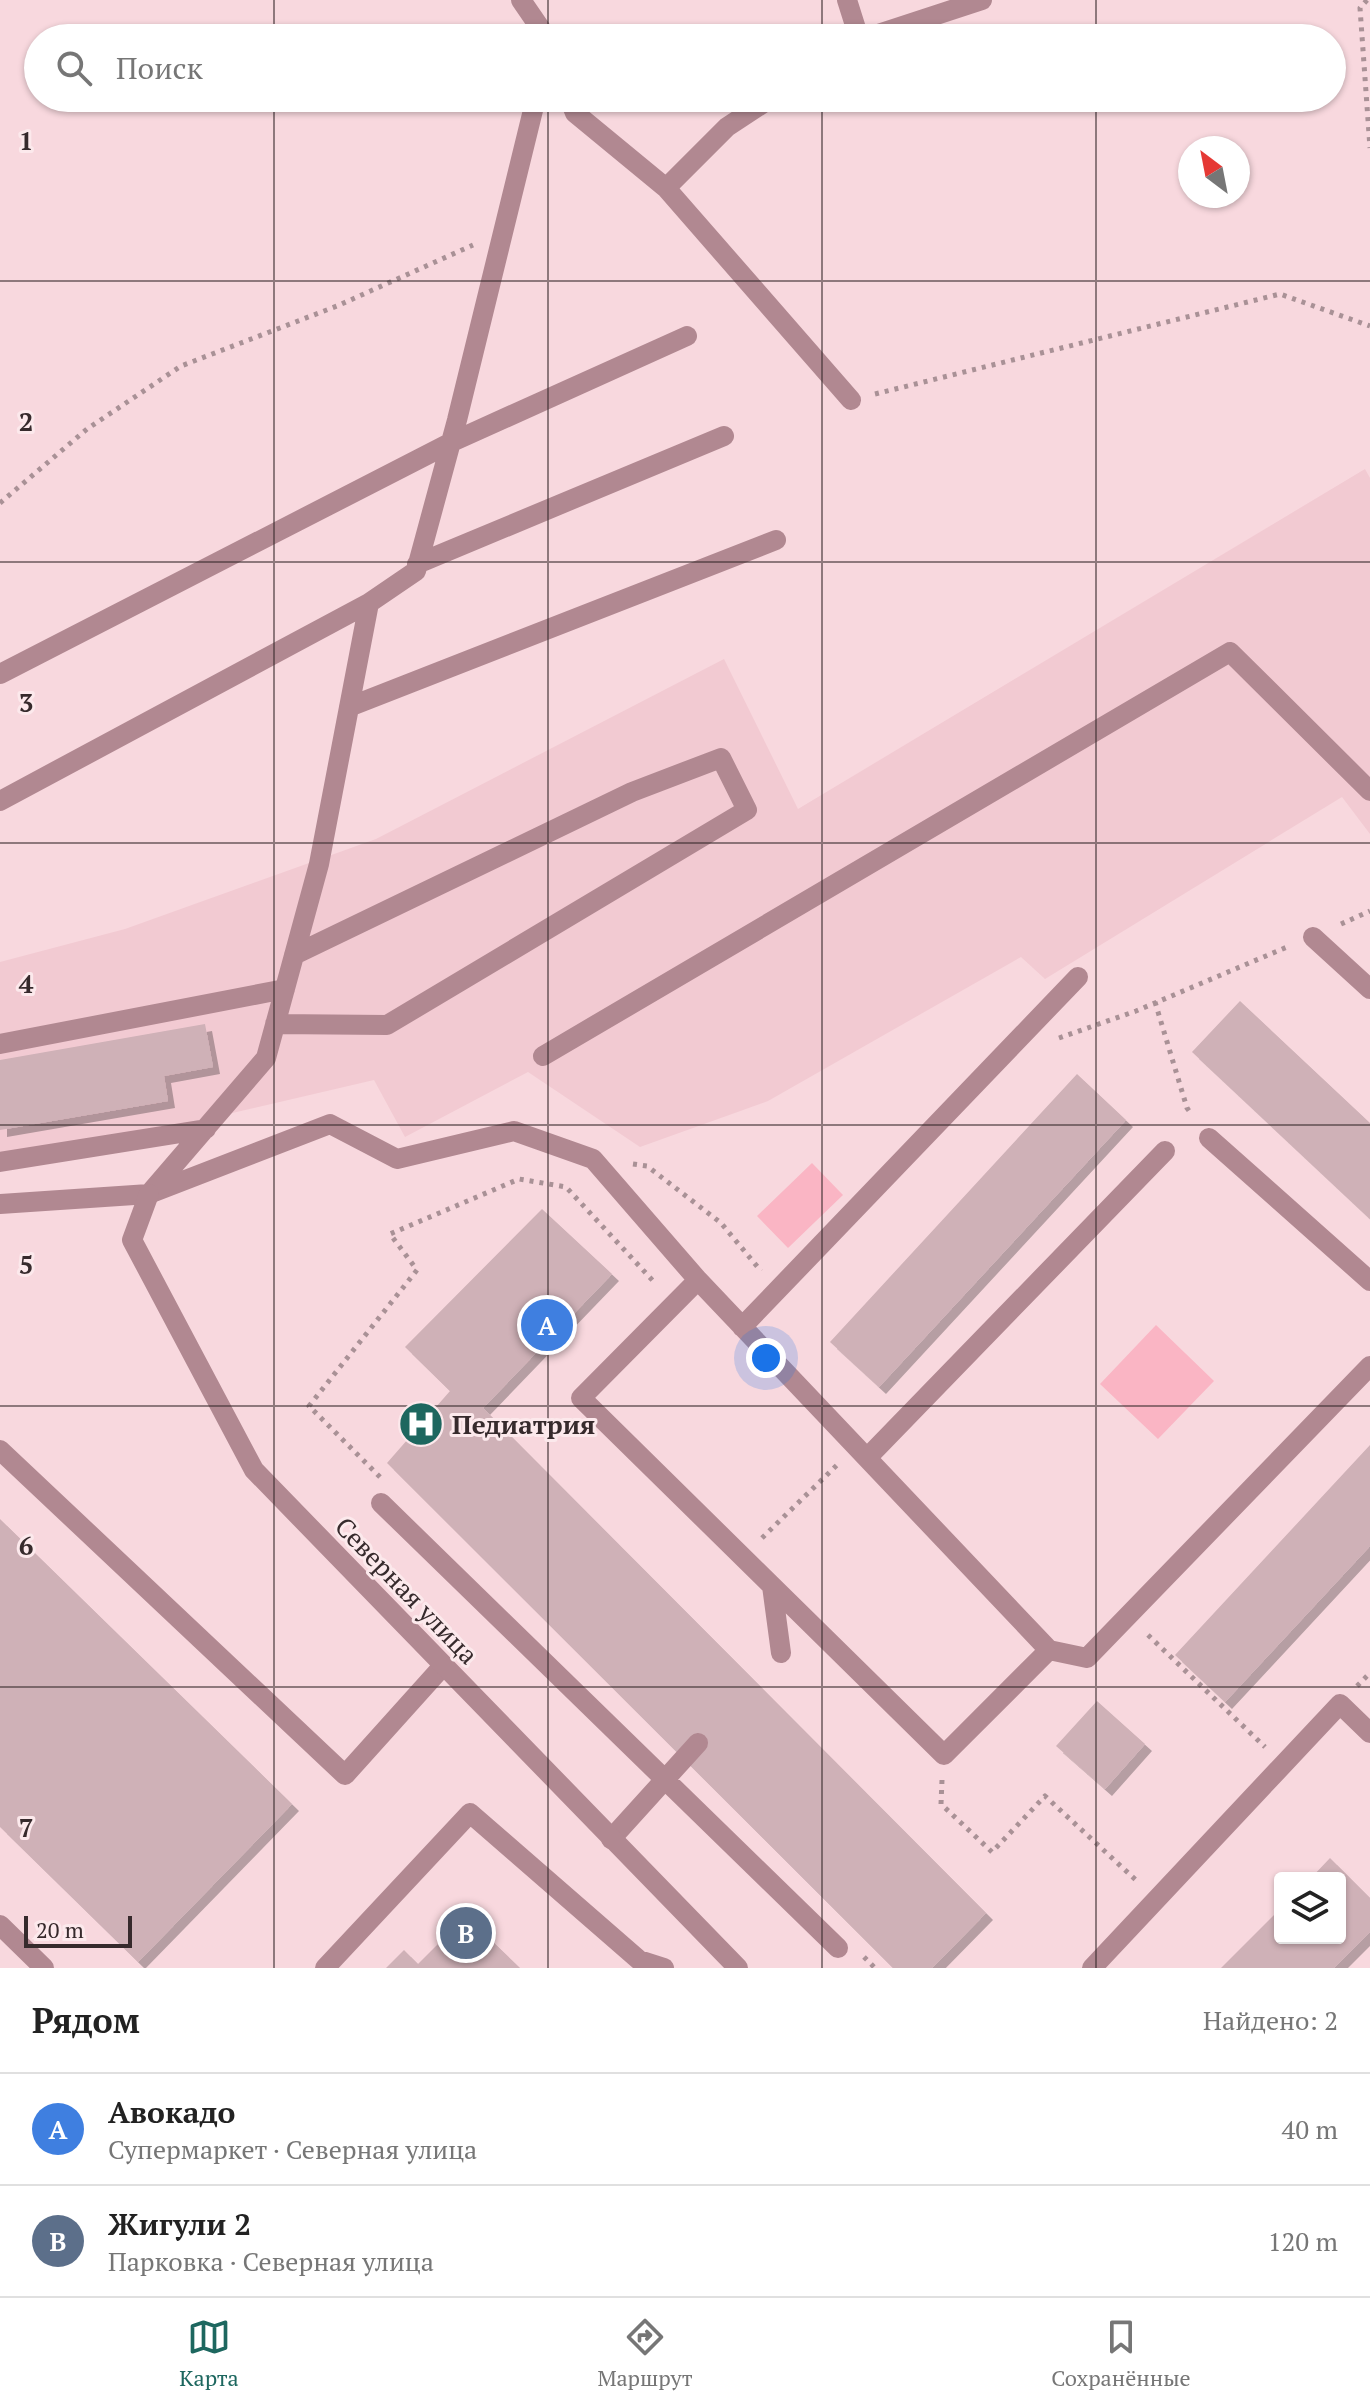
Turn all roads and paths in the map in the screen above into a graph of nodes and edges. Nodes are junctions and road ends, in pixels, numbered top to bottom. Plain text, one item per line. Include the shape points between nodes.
1 (521, 0) edge
2 (847, 0) edge
3 (982, 0) edge
4 (1367, 0) edge
5 (537, 24) edge
6 (855, 24) edge
7 (909, 24) edge
8 (532, 112) edge
9 (575, 112) edge
10 (750, 112) edge
11 (1370, 148) edge
12 (666, 188) junction
13 (502, 232) junction
14 (1370, 326) edge
15 (687, 336) dead end
16 (851, 400) joint
17 (724, 436) dead end
18 (452, 442) junction
19 (0, 503) edge
20 (776, 540) dead end
21 (417, 564) junction
22 (369, 603) junction
23 (0, 674) edge
24 (349, 707) junction
25 (1370, 791) edge
26 (0, 801) edge
27 (1370, 911) edge
28 (1313, 937) junction
29 (294, 955) junction
30 (1078, 977) dead end
31 (285, 989) junction
32 (1370, 989) edge
33 (1155, 1002) junction
34 (1103, 1022) dead end
35 (275, 1024) junction
36 (0, 1044) edge
37 (543, 1056) dead end
38 (1187, 1108) dead end
39 (206, 1129) junction
40 (1209, 1138) dead end
41 (1165, 1151) dead end
42 (593, 1159) junction
43 (0, 1162) edge
44 (149, 1194) junction
45 (0, 1204) edge
46 (698, 1280) junction
47 (1370, 1281) edge
48 (778, 1290) junction
49 (675, 1303) junction
50 (742, 1327) junction
51 (1370, 1366) edge
52 (0, 1450) edge
53 (862, 1452) junction
54 (384, 1493) joint
55 (743, 1557) junction
56 (772, 1586) junction
57 (1128, 1616) junction
58 (1049, 1650) junction
59 (781, 1653) dead end
60 (443, 1666) junction
61 (1370, 1733) edge
62 (698, 1743) dead end
63 (944, 1755) junction
64 (1284, 1764) junction
65 (666, 1779) junction
66 (611, 1839) junction
67 (1156, 1899) junction
68 (0, 1925) edge
69 (838, 1948) dead end
70 (44, 1968) edge
71 (325, 1968) edge
72 (664, 1968) edge
73 (738, 1968) edge
74 (1092, 1968) edge

1 - 5 street
2 - 6 street
3 - 7 street
4 - 11 path via 1360,8
8 - 13 street
9 - 12 street
10 - 12 street via 727,127
12 - 16 street
13 - 18 street
13 - 19 path via 337,306 181,366 87,429
14 - 16 path via 1280,294
15 - 18 street
17 - 21 street
18 - 21 street
18 - 23 street
20 - 24 street
21 - 22 street via 416,571
22 - 24 street
22 - 26 street
24 - 29 street via 319,864
25 - 37 street via 1230,652
27 - 28 path
28 - 32 street
28 - 33 path
29 - 31 street
29 - 35 street via 632,792 721,758 747,810 387,1025
30 - 48 street
31 - 35 street
31 - 36 street
33 - 34 path
33 - 38 path
35 - 39 street via 266,1058
39 - 43 street
39 - 44 street
40 - 47 street
41 - 53 street
42 - 44 street via 514,1131 397,1159 330,1124
42 - 46 street
42 - 48 path via 647,1166 721,1223
44 - 45 street
44 - 60 street, Северная улица via 132,1240 254,1470
46 - 49 street
46 - 50 street
48 - 50 street
49 - 54 path via 566,1187 519,1179 390,1234 417,1270 309,1406
49 - 55 street via 581,1398
50 - 53 street
51 - 57 street
52 - 60 street via 345,1775
53 - 55 path
53 - 58 street
54 - 65 street
55 - 56 street
56 - 59 street
56 - 63 street
57 - 58 street via 1087,1658
57 - 64 path
58 - 63 street
60 - 66 street, Северная улица
61 - 64 street via 1340,1704
62 - 65 street
63 - 67 path via 941,1804 992,1852 1045,1796
64 - 67 street
65 - 66 street
65 - 69 street
66 - 73 street, Северная улица
67 - 74 street
68 - 70 street
71 - 72 street via 470,1813 639,1960

